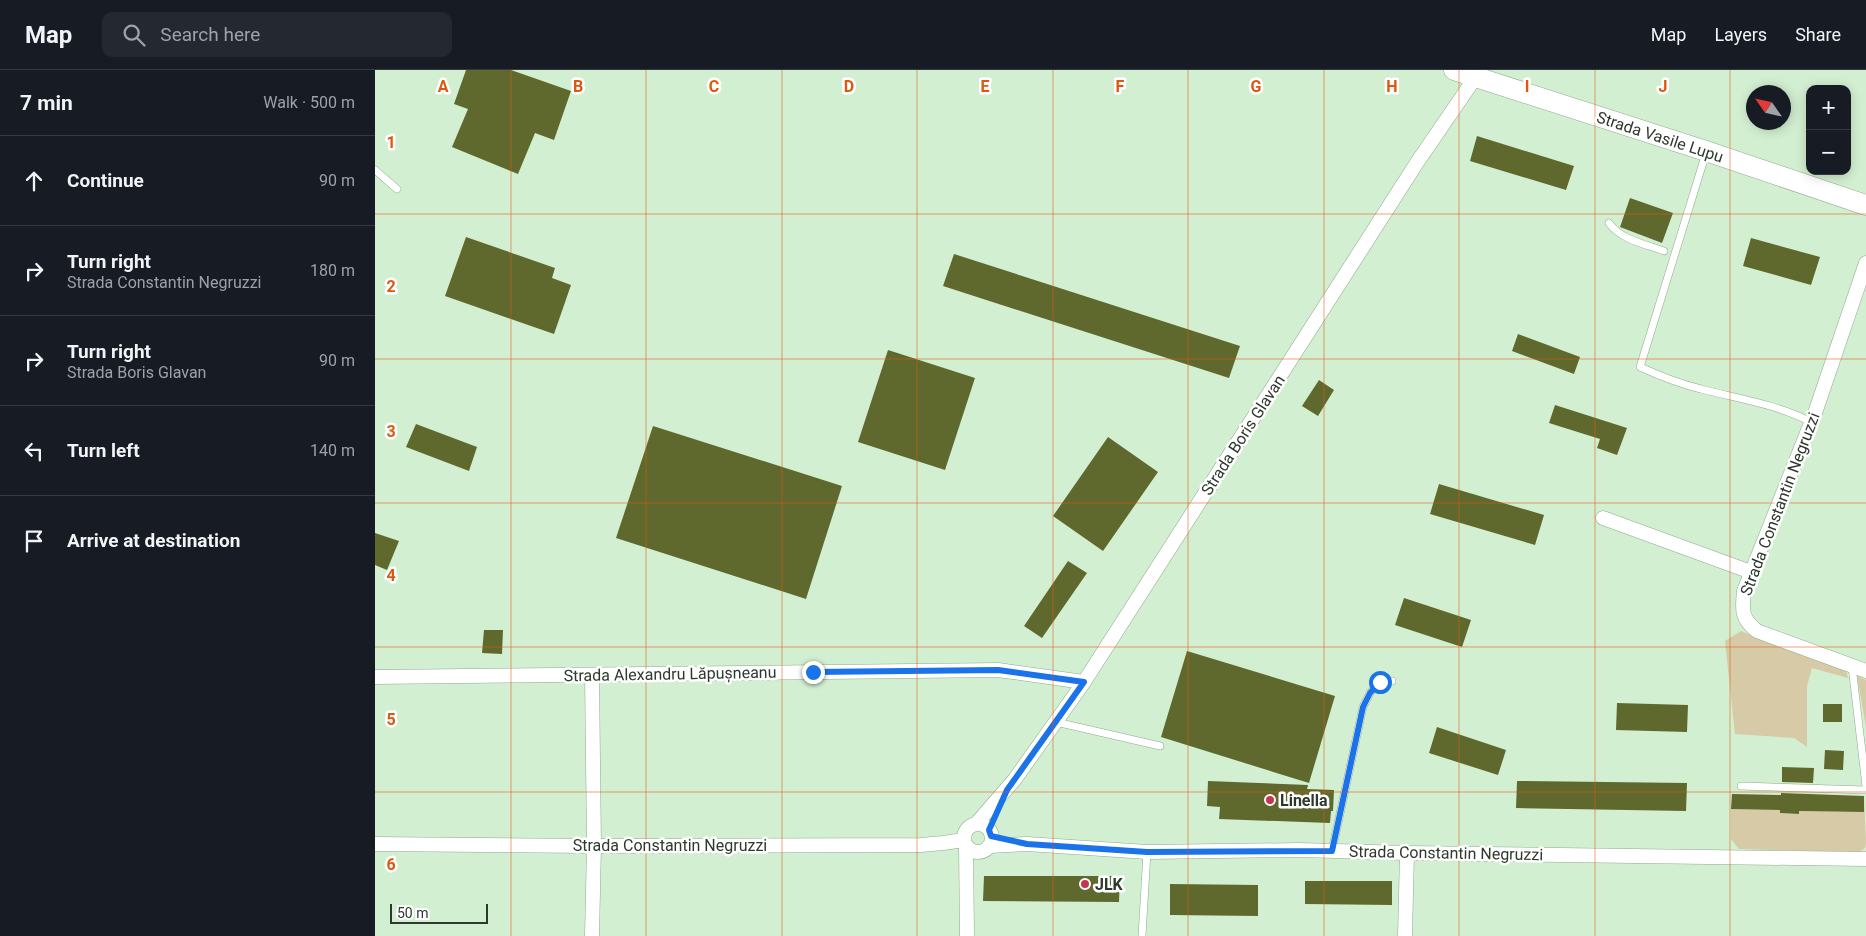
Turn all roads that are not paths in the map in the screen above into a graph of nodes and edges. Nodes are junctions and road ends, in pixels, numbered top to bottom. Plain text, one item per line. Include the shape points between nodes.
1 (1453, 70) edge
2 (1475, 78) junction
3 (1706, 151) junction
4 (375, 170) edge
5 (397, 189) dead end
6 (1866, 205) edge
7 (1609, 223) dead end
8 (1664, 251) dead end
9 (1866, 263) edge
10 (1811, 422) junction
11 (1603, 518) dead end
12 (1751, 572) junction
13 (1852, 666) junction
14 (1866, 672) edge
15 (592, 675) junction
16 (375, 677) edge
17 (1392, 680) dead end
18 (1084, 682) junction
19 (1056, 722) junction
20 (1159, 746) dead end
21 (1741, 786) dead end
22 (1866, 786) edge
23 (1007, 790) junction
24 (1866, 790) edge
25 (975, 824) junction
26 (987, 841) junction
27 (965, 842) junction
28 (375, 844) edge
29 (594, 846) junction
30 (1332, 851) junction
31 (1147, 852) junction
32 (1407, 854) junction
33 (1866, 859) edge
34 (967, 886) junction
35 (592, 936) edge
36 (967, 936) edge
37 (1142, 936) edge
38 (1405, 936) edge

1 - 2 main road, Strada Vasile Lupu
2 - 3 main road, Strada Vasile Lupu
2 - 18 street, Strada Boris Glavan via 1418,161
3 - 6 main road, Strada Vasile Lupu
3 - 10 lane via 1640,367 1665,379 1767,404
4 - 5 lane
7 - 8 lane via 1623,236
9 - 10 street, Strada Constantin Negruzzi
10 - 12 street, Strada Constantin Negruzzi
11 - 12 street
12 - 13 street, Strada Constantin Negruzzi via 1742,609 1747,624 1757,631
13 - 14 street, Strada Constantin Negruzzi
13 - 22 lane
15 - 16 street, Strada Alexandru Lăpușneanu
15 - 18 street, Strada Alexandru Lăpușneanu via 998,670
15 - 29 street
17 - 30 lane via 1380,682 1363,707
18 - 19 street, Strada Boris Glavan
19 - 20 lane
19 - 23 street, Strada Boris Glavan
21 - 24 lane
23 - 25 street, Strada Boris Glavan
23 - 26 street, Strada Boris Glavan
25 - 26 street via 981,824
25 - 27 street, Strada Boris Glavan via 966,829
26 - 27 street via 969,849
26 - 31 street, Strada Constantin Negruzzi
26 - 34 street, Strada Boris Glavan
27 - 29 street, Strada Constantin Negruzzi
27 - 34 street, Strada Boris Glavan
28 - 29 street, Strada Constantin Negruzzi
29 - 35 street
30 - 31 street, Strada Constantin Negruzzi
30 - 32 street, Strada Constantin Negruzzi
31 - 37 lane
32 - 33 street, Strada Constantin Negruzzi
32 - 38 street
34 - 36 street, Strada Boris Glavan

